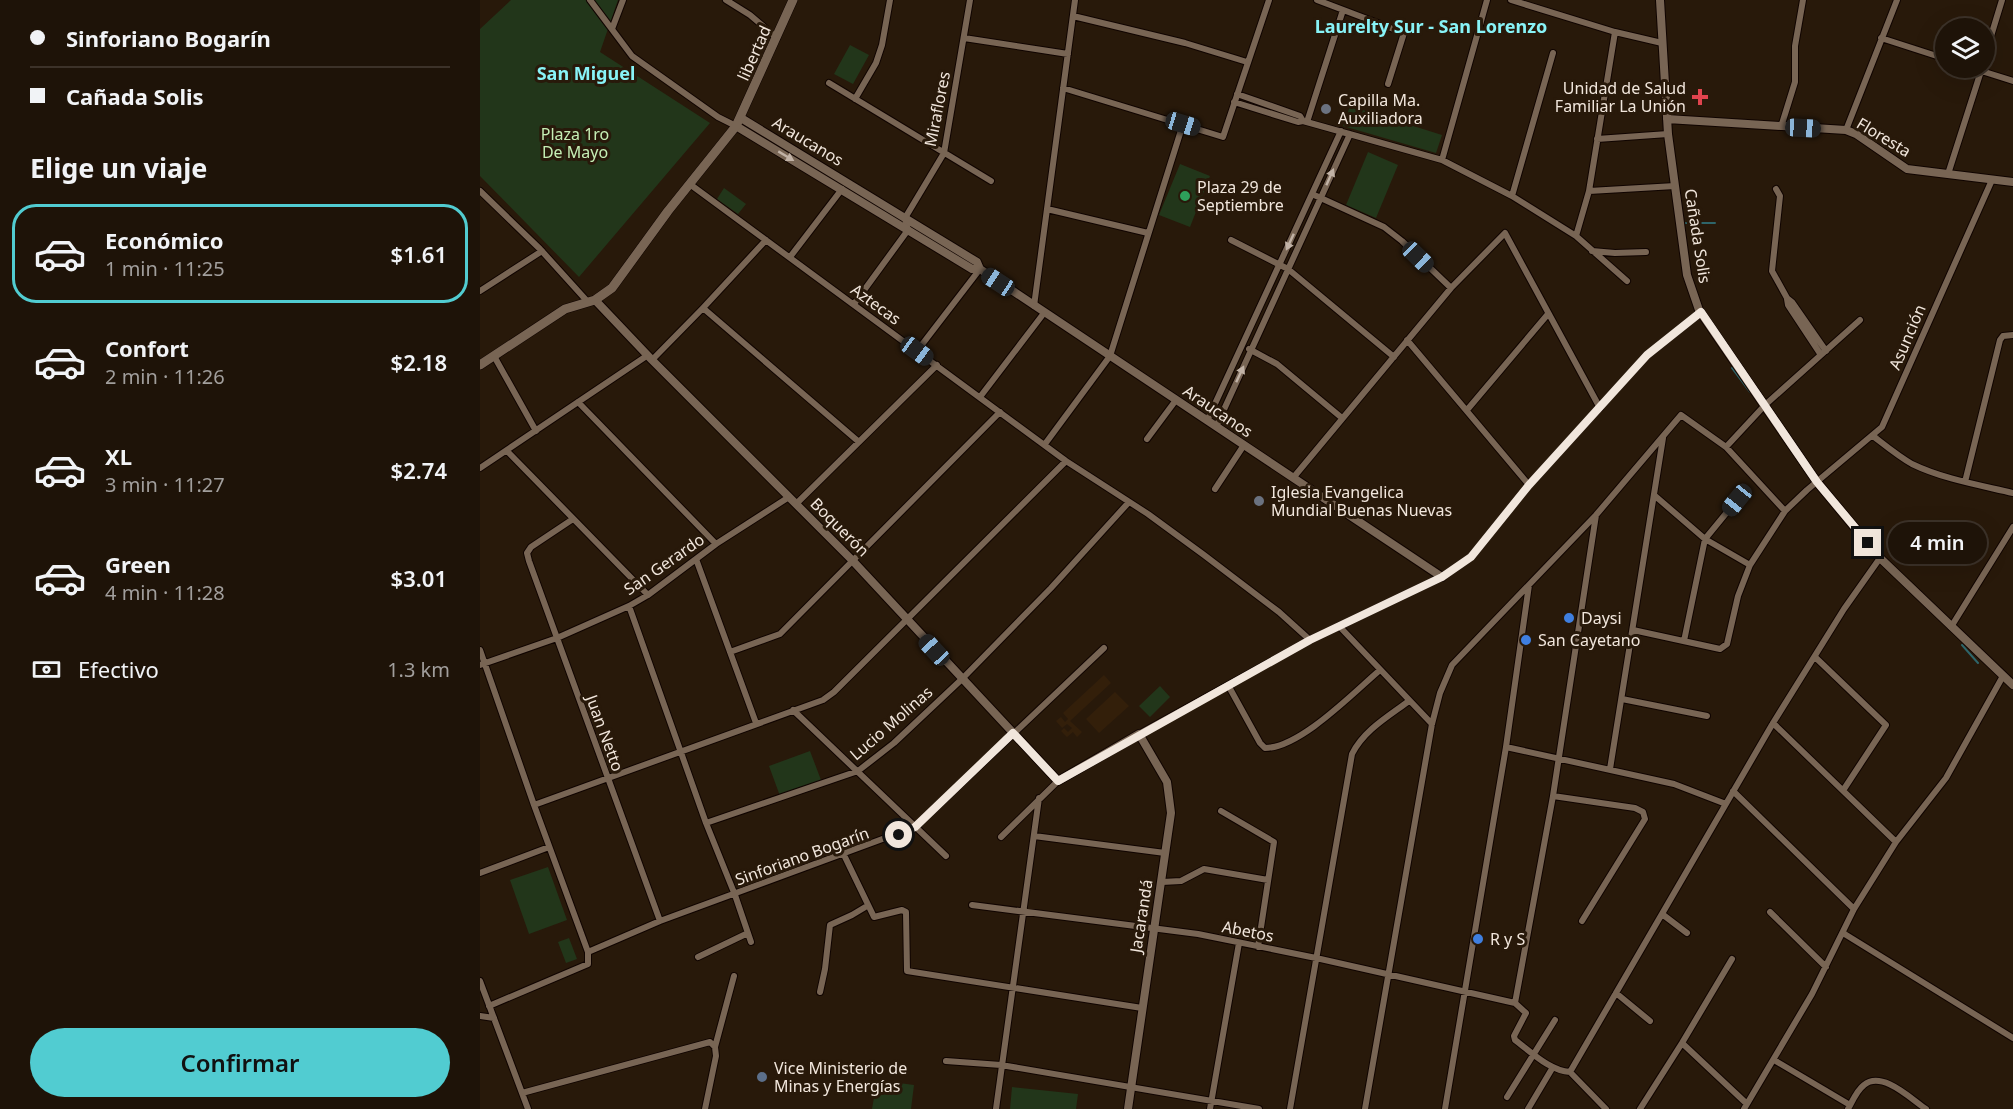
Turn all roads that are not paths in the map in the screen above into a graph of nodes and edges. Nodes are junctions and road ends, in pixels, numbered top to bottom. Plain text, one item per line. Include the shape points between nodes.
1 (590, 0) edge
2 (623, 0) edge
3 (726, 0) edge
4 (793, 0) edge
5 (890, 0) edge
6 (970, 0) edge
7 (1075, 0) edge
8 (1269, 0) edge
9 (1317, 0) edge
10 (1487, 0) edge
11 (1510, 0) edge
12 (1660, 0) edge
13 (1803, 0) edge
14 (1898, 0) edge
15 (2002, 0) edge
16 (1528, 3) edge
17 (1343, 10) junction
18 (1073, 16) junction
19 (1995, 23) edge
20 (612, 29) junction
21 (1615, 32) junction
22 (777, 38) junction
23 (964, 38) junction
24 (1881, 38) junction
25 (1662, 43) junction
26 (1552, 53) dead end
27 (1068, 54) junction
28 (1935, 55) edge
29 (1247, 62) junction
30 (1995, 74) edge
31 (1978, 78) edge
32 (2013, 81) edge
33 (829, 83) dead end
34 (1388, 84) dead end
35 (1063, 88) junction
36 (1237, 94) junction
37 (855, 99) junction
38 (1234, 102) junction
39 (1667, 120) junction
40 (1305, 121) junction
41 (738, 122) junction
42 (1183, 124) junction
43 (1781, 127) junction
44 (1846, 130) junction
45 (1341, 131) junction
46 (1350, 134) junction
47 (1668, 134) junction
48 (1597, 139) junction
49 (944, 153) junction
50 (1442, 160) junction
51 (1948, 174) junction
52 (1992, 180) junction
53 (991, 182) dead end
54 (2013, 182) edge
55 (691, 185) junction
56 (844, 186) junction
57 (1675, 186) junction
58 (1776, 189) dead end
59 (480, 191) edge
60 (1589, 191) junction
61 (1312, 194) junction
62 (1512, 196) junction
63 (1321, 198) junction
64 (1047, 209) junction
65 (905, 218) junction
66 (908, 230) junction
67 (1148, 233) junction
68 (1576, 236) junction
69 (766, 240) junction
70 (1231, 240) dead end
71 (542, 250) junction
72 (1591, 250) junction
73 (1646, 252) dead end
74 (790, 257) junction
75 (1280, 264) junction
76 (979, 269) junction
77 (1288, 269) junction
78 (1627, 281) dead end
79 (1451, 288) junction
80 (480, 291) edge
81 (591, 300) junction
82 (854, 304) junction
83 (1034, 306) junction
84 (704, 308) junction
85 (1701, 312) junction
86 (1044, 313) junction
87 (1548, 314) junction
88 (1860, 320) dead end
89 (2013, 335) edge
90 (1407, 340) junction
91 (1242, 346) junction
92 (1251, 350) junction
93 (917, 351) junction
94 (1823, 353) junction
95 (494, 356) junction
96 (1110, 356) junction
97 (1394, 357) junction
98 (650, 358) junction
99 (937, 365) junction
100 (480, 366) edge
101 (980, 397) junction
102 (1176, 400) junction
103 (578, 402) junction
104 (1765, 405) junction
105 (1600, 408) junction
106 (1467, 410) junction
107 (1000, 412) junction
108 (1342, 418) junction
109 (1207, 421) junction
110 (1216, 427) junction
111 (536, 431) junction
112 (1873, 436) junction
113 (1663, 438) junction
114 (1147, 439) dead end
115 (859, 442) junction
116 (1045, 444) junction
117 (1244, 446) junction
118 (1726, 447) junction
119 (507, 451) junction
120 (1066, 461) junction
121 (480, 468) edge
122 (1293, 478) junction
123 (1817, 482) junction
124 (1965, 482) junction
125 (1529, 485) junction
126 (1215, 489) dead end
127 (2013, 493) edge
128 (1654, 495) junction
129 (1737, 500) dead end
130 (793, 501) junction
131 (1129, 502) junction
132 (1785, 511) junction
133 (1596, 515) junction
134 (573, 519) junction
135 (2013, 527) edge
136 (1705, 538) junction
137 (716, 544) junction
138 (1880, 558) junction
139 (696, 559) junction
140 (852, 560) junction
141 (1750, 565) junction
142 (1442, 577) junction
143 (1529, 584) junction
144 (648, 595) junction
145 (629, 606) junction
146 (907, 621) junction
147 (1339, 626) junction
148 (1951, 627) junction
149 (1633, 630) junction
150 (557, 638) junction
151 (1310, 640) junction
152 (1683, 641) junction
153 (1104, 648) dead end
154 (480, 650) edge
155 (730, 652) junction
156 (1815, 657) junction
157 (482, 664) edge
158 (1380, 670) junction
159 (2003, 676) junction
160 (962, 679) junction
161 (2013, 684) edge
162 (1228, 685) junction
163 (1622, 699) junction
164 (1409, 701) junction
165 (793, 710) junction
166 (1707, 716) dead end
167 (756, 723) junction
168 (1773, 723) junction
169 (1432, 724) junction
170 (1013, 733) junction
171 (1139, 734) junction
172 (1506, 747) junction
173 (680, 752) junction
174 (1559, 758) junction
175 (1610, 770) junction
176 (858, 771) junction
177 (607, 778) junction
178 (1058, 781) junction
179 (1844, 789) junction
180 (1733, 791) junction
181 (1553, 795) junction
182 (1039, 798) junction
183 (1726, 804) junction
184 (534, 805) junction
185 (1221, 811) dead end
186 (706, 823) junction
187 (915, 827) junction
188 (1034, 836) junction
189 (1001, 837) dead end
190 (1896, 842) junction
191 (549, 846) junction
192 (1165, 853) junction
193 (844, 855) junction
194 (945, 856) dead end
195 (480, 873) edge
196 (1268, 880) junction
197 (1162, 882) junction
198 (735, 894) junction
199 (972, 905) dead end
200 (867, 906) junction
201 (1854, 909) junction
202 (1023, 910) junction
203 (1770, 912) dead end
204 (1662, 914) junction
205 (660, 921) junction
206 (1582, 921) dead end
207 (1154, 929) junction
208 (748, 933) junction
209 (1687, 933) dead end
210 (1843, 933) junction
211 (751, 942) dead end
212 (1239, 943) junction
213 (1258, 946) junction
214 (588, 952) junction
215 (698, 957) dead end
216 (1316, 958) junction
217 (1732, 959) dead end
218 (1826, 967) junction
219 (1388, 974) junction
220 (734, 976) dead end
221 (480, 981) edge
222 (1014, 989) junction
223 (1465, 990) junction
224 (820, 992) dead end
225 (1616, 993) junction
226 (1515, 1003) junction
227 (489, 1006) junction
228 (1142, 1008) junction
229 (480, 1016) edge
230 (494, 1018) junction
231 (1555, 1020) dead end
232 (1650, 1021) dead end
233 (2013, 1038) edge
234 (1682, 1043) junction
235 (715, 1047) junction
236 (1534, 1054) junction
237 (1774, 1059) junction
238 (945, 1060) dead end
239 (1001, 1065) junction
240 (1553, 1067) junction
241 (1570, 1072) junction
242 (1131, 1087) junction
243 (522, 1093) junction
244 (1508, 1097) dead end
245 (1212, 1100) junction
246 (1598, 1106) edge
247 (1746, 1106) edge
248 (1849, 1107) edge
249 (528, 1109) edge
250 (705, 1109) edge
251 (996, 1109) edge
252 (1128, 1109) edge
253 (1210, 1109) edge
254 (1259, 1109) edge
255 (1290, 1109) edge
256 (1365, 1109) edge
257 (1445, 1109) edge
258 (1528, 1109) edge
259 (1606, 1109) edge
260 (1640, 1109) edge
261 (1926, 1109) edge

1 - 20 street
2 - 20 street
3 - 22 street
4 - 22 main road, libertad
5 - 37 street via 876,63
6 - 23 street, Miraflores
7 - 18 street
8 - 29 street
9 - 17 street
10 - 50 street
11 - 16 street
12 - 25 street, Cañada Solis
13 - 43 street via 1795,46 1795,82
14 - 24 street
15 - 19 street
16 - 21 street
17 - 34 street via 1404,33
17 - 40 street
18 - 27 street
18 - 29 street
20 - 41 street via 632,56 718,117
21 - 25 street
21 - 48 street
22 - 41 main road, libertad
23 - 27 street
23 - 49 street, Miraflores
24 - 28 street
24 - 44 street
25 - 39 street, Cañada Solis
26 - 62 street
27 - 35 street
29 - 36 street
30 - 32 street
31 - 51 street
33 - 37 street
35 - 42 street
35 - 64 street
36 - 38 street
36 - 40 street
37 - 49 street
38 - 40 street
38 - 42 street via 1223,137
39 - 43 street, Floresta
39 - 47 street, Cañada Solis
40 - 45 street
41 - 55 main road, libertad
41 - 56 street, Araucanos
42 - 67 street
43 - 44 street, Floresta
44 - 51 street, Floresta via 1906,169
45 - 46 street
45 - 61 street
46 - 50 street
63 -> 46 street
47 - 48 street
47 - 57 street, Cañada Solis
48 - 60 street
49 - 53 street
49 - 65 street, Miraflores
50 - 62 street
51 - 52 street, Floresta
52 - 54 street, Floresta
52 - 112 street, Asunción via 1889,415
55 - 69 street, Aztecas
55 - 81 main road, libertad via 612,288
56 - 65 street, Araucanos
56 - 66 street, Araucanos
56 - 74 street
57 - 60 street
57 - 85 street, Cañada Solis via 1687,275
58 - 94 street via 1780,196 1772,272
59 - 71 street
60 - 68 street
61 - 63 street
61 -> 75 street
62 - 68 street
63 - 77 street
63 - 79 street via 1384,227
64 - 67 street
64 - 83 street
65 - 66 street
65 - 76 street, Araucanos via 977,262
66 - 76 street, Araucanos via 972,269
66 - 82 street
67 - 96 street
68 - 72 street
69 - 74 street, Aztecas
69 - 84 street
70 - 75 street
71 - 80 street
71 - 81 street
72 - 73 street
72 - 78 street
74 - 82 street, Aztecas
75 - 77 street
75 - 91 street
76 - 83 street, Araucanos
76 - 93 street
77 - 92 street
77 - 97 street
79 - 87 street via 1504,233
79 - 90 street
81 - 95 main road, libertad via 565,309
81 - 98 street, Boquerón
82 - 93 street, Aztecas
83 - 86 street, Araucanos
84 - 98 street
84 - 115 street
85 - 104 street, Cañada Solis
85 - 105 street via 1647,355
86 - 96 street, Araucanos
86 - 101 street
87 - 105 street
87 - 106 street
88 - 94 street
89 - 124 street via 2000,340
90 - 97 street
90 - 106 street
91 - 92 street
91 - 109 street
92 - 108 street via 1276,364
110 -> 92 street
93 - 99 street, Aztecas
94 - 104 street
95 - 100 main road, libertad
95 - 111 street
96 - 102 street, Araucanos
96 - 116 street
97 - 108 street
98 - 103 street
98 - 130 street, Boquerón
99 - 101 street, Aztecas
99 - 115 street, San Gerardo
101 - 107 street, Aztecas
102 - 109 street, Araucanos
102 - 114 street
103 - 111 street
103 - 137 street
104 - 118 street
104 - 123 street, Cañada Solis
105 - 125 street
106 - 125 street
107 - 116 street, Aztecas
107 - 140 street
108 - 122 street
109 - 110 street, Araucanos
110 - 117 street, Araucanos
111 - 119 street
112 - 123 street, Asunción
112 - 124 street via 1913,464
113 - 118 street via 1682,415
113 - 128 street
113 - 133 street
115 - 130 street, San Gerardo
116 - 120 street, Aztecas
117 - 122 street, Araucanos
117 - 126 street
118 - 132 street
119 - 121 street
119 - 134 street
120 - 131 street, Aztecas
120 - 146 street
122 - 142 street, Araucanos
123 - 132 street, Asunción
123 - 138 street, Cañada Solis
124 - 127 street
125 - 142 street via 1471,557
128 - 136 street
128 - 149 street
129 - 136 street
130 - 137 street, San Gerardo
130 - 140 street, Boquerón
131 - 151 street, Aztecas via 1204,555
131 - 160 street, Lucio Molinas
132 - 141 street, Asunción
133 - 143 street
133 - 174 street
134 - 144 street
134 - 150 street, Juan Netto via 531,547 527,554
135 - 148 street
136 - 141 street
136 - 152 street
137 - 139 street, San Gerardo
138 - 148 street, Cañada Solis
138 - 156 street
139 - 144 street, San Gerardo
139 - 155 street
140 - 146 street, Boquerón
140 - 155 street via 780,634
141 - 152 street, Asunción via 1726,644 1720,649
142 - 147 street
143 - 169 street via 1452,665
143 - 172 street
144 - 145 street, San Gerardo
145 - 150 street, San Gerardo
145 - 173 street
146 - 160 street, Boquerón
146 - 165 street via 834,692
147 - 151 street
147 - 158 street
148 - 159 street, Cañada Solis
149 - 152 street
149 - 163 street
150 - 157 street, San Gerardo
150 - 177 street, Juan Netto
151 - 162 street
153 - 170 street, Sinforiano Bogarín
154 - 157 street
155 - 167 street
156 - 168 street
156 - 179 street via 1886,725
157 - 184 street
158 - 162 street via 1314,726 1289,743 1272,748 1260,743
158 - 164 street
159 - 161 street, Cañada Solis
159 - 190 street via 1946,778
160 - 170 street, Boquerón
160 - 176 street, Lucio Molinas
162 - 171 street
163 - 166 street
163 - 175 street
164 - 169 street
164 - 216 street via 1366,734 1352,754
165 - 167 street
165 - 176 street
167 - 173 street
168 - 179 street
168 - 180 street
169 - 219 street
170 - 178 street, Boquerón
170 - 187 street, Sinforiano Bogarín
171 - 178 street
171 - 192 street, Jacarandá via 1167,782 1171,813
172 - 174 street
172 - 223 street
173 - 177 street
173 - 186 street
174 - 175 street
174 - 181 street
175 - 183 street via 1674,784
176 - 186 street, Lucio Molinas
176 - 187 street
177 - 184 street
177 - 205 street, Juan Netto
178 - 182 street
179 - 190 street
180 - 183 street
180 - 201 street
181 - 206 street via 1635,808 1645,819
181 - 226 street
182 - 188 street
182 - 189 street
183 - 204 street
184 - 191 street
185 - 196 street via 1274,842
186 - 198 street
187 - 193 street, Sinforiano Bogarín
187 - 194 street
188 - 192 street
188 - 202 street
190 - 201 street
191 - 195 street
191 - 214 street
192 - 197 street, Jacarandá
193 - 198 street, Sinforiano Bogarín
193 - 200 street
196 - 197 street via 1204,868 1180,881
196 - 213 street
197 - 207 street, Jacarandá
198 - 205 street, Sinforiano Bogarín
198 - 208 street
199 - 202 street, Abetos
200 - 222 street via 874,917 906,912 907,971
200 - 224 street via 830,925
201 - 210 street
202 - 207 street, Abetos
202 - 222 street
203 - 218 street
204 - 209 street
204 - 225 street
205 - 214 street, Sinforiano Bogarín
207 - 212 street, Abetos
207 - 228 street, Jacarandá
208 - 211 street
208 - 215 street
210 - 218 street
210 - 233 street
212 - 213 street, Abetos
212 - 245 street
213 - 216 street, Abetos
214 - 227 street via 588,964
216 - 219 street, Abetos
216 - 255 street
217 - 234 street
218 - 237 street
219 - 223 street, Abetos
219 - 256 street
220 - 235 street
221 - 227 street
222 - 228 street
222 - 239 street
223 - 226 street, Abetos
223 - 257 street
225 - 232 street
225 - 241 street
226 - 236 street via 1526,1013 1514,1038
227 - 230 street
228 - 242 street, Jacarandá
229 - 230 street
230 - 243 street
231 - 236 street
234 - 247 street
234 - 260 street
235 - 243 street via 710,1042
235 - 250 street
236 - 240 street
236 - 244 street
237 - 247 street
237 - 248 street
238 - 239 street
239 - 242 street
239 - 251 street
240 - 241 street
240 - 258 street
241 - 246 street
242 - 245 street
242 - 252 street, Jacarandá
243 - 249 street
245 - 253 street
245 - 254 street
246 - 259 street
248 - 261 street via 1864,1085 1875,1081 1887,1082

